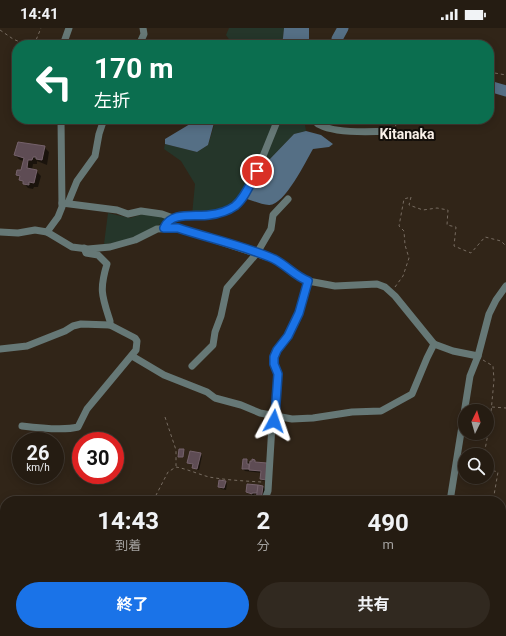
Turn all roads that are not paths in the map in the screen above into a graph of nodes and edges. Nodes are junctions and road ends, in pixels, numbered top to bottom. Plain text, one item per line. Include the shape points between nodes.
1 (69, 28) edge
2 (143, 28) edge
3 (65, 40) edge
4 (141, 40) edge
5 (61, 124) edge
6 (102, 124) edge
7 (276, 124) edge
8 (318, 124) edge
9 (389, 131) road end
10 (288, 199) dead end
11 (65, 203) junction
12 (173, 218) junction
13 (164, 228) junction
14 (47, 232) junction
15 (0, 235) edge
16 (84, 248) junction
17 (257, 253) junction
18 (308, 281) junction
19 (506, 286) edge
20 (110, 325) junction
21 (434, 344) junction
22 (0, 349) edge
23 (132, 356) junction
24 (478, 356) junction
25 (192, 366) dead end
26 (275, 416) junction
27 (22, 426) dead end
28 (266, 496) edge
29 (451, 496) edge

1 - 3 street
2 - 4 street via 144,34
5 - 11 street
6 - 11 street via 95,156
7 - 12 street via 257,171 236,205 221,213
8 - 9 street via 329,128
10 - 17 street via 274,215 271,229
11 - 12 street via 117,210 128,214 141,211
11 - 14 street
12 - 13 street
13 - 16 street via 110,247
13 - 17 street via 178,228
14 - 15 street via 35,230
14 - 16 street via 72,247
16 - 20 street via 86,253 98,255 106,264 102,294
17 - 18 street via 276,260
17 - 25 street via 227,288 213,345
18 - 21 street via 335,286 377,284 385,287
18 - 26 street via 299,313 274,357 278,374
19 - 24 street via 489,314
20 - 22 street via 77,325 27,346
20 - 23 street via 136,338 137,346
21 - 24 street
21 - 26 street via 412,394 381,411 299,418
23 - 26 street via 164,375 207,392 222,401
23 - 27 street via 87,409 78,427 70,429
24 - 29 street via 470,376
26 - 28 street

